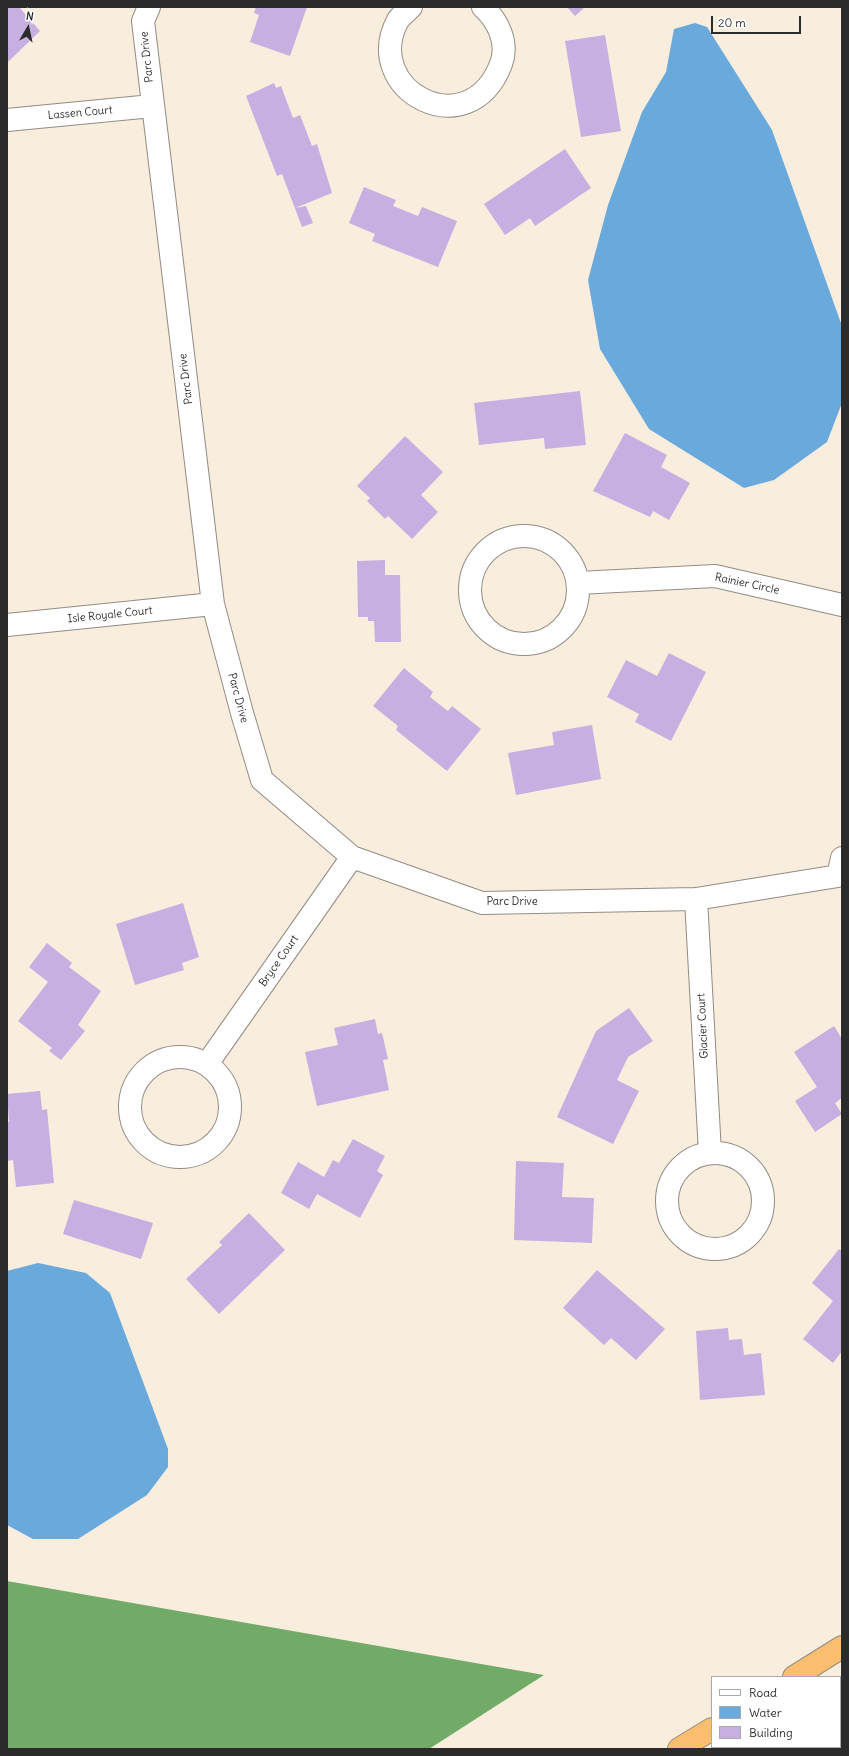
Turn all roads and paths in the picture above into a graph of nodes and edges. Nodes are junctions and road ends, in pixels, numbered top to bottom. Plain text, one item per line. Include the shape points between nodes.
1 (149, 7) edge
2 (411, 7) edge
3 (482, 7) edge
4 (152, 106) junction
5 (7, 120) edge
6 (578, 583) junction
7 (213, 604) junction
8 (842, 605) edge
9 (7, 625) edge
10 (352, 857) junction
11 (840, 867) edge
12 (696, 899) junction
13 (207, 1064) junction
14 (710, 1153) junction
15 (842, 1647) edge
16 (796, 1676) edge
17 (711, 1729) edge
18 (679, 1749) edge

1 - 4 street, Parc Drive via 143,21
2 - 3 street via 399,20 391,40 392,62 401,83 411,93 438,106 460,105 480,96 495,80 503,59 502,37 493,17
4 - 5 street, Lassen Court
4 - 7 street, Parc Drive
6 - 6 street via 572,563 558,547 539,537 518,535 498,542 481,556 472,574 470,596 476,616 490,632 509,642 530,644 551,638 567,623 577,605
6 - 8 street, Rainier Circle via 715,576
7 - 9 street, Isle Royale Court
7 - 10 street, Parc Drive via 262,780
10 - 12 street, Parc Drive via 482,903
10 - 13 street, Bryce Court
11 - 12 street, Parc Drive
12 - 14 street, Glacier Court
13 - 13 street via 188,1057 169,1058 151,1066 138,1080 130,1098 131,1118 139,1136 154,1149 172,1156 192,1156 209,1147 223,1133 230,1115 229,1095 221,1078
14 - 14 street via 692,1159 677,1171 669,1188 667,1206 672,1224 685,1239 701,1247 720,1249 738,1243 752,1231 761,1214 763,1196 757,1178 745,1164 728,1155
15 - 16 highway
17 - 18 highway

